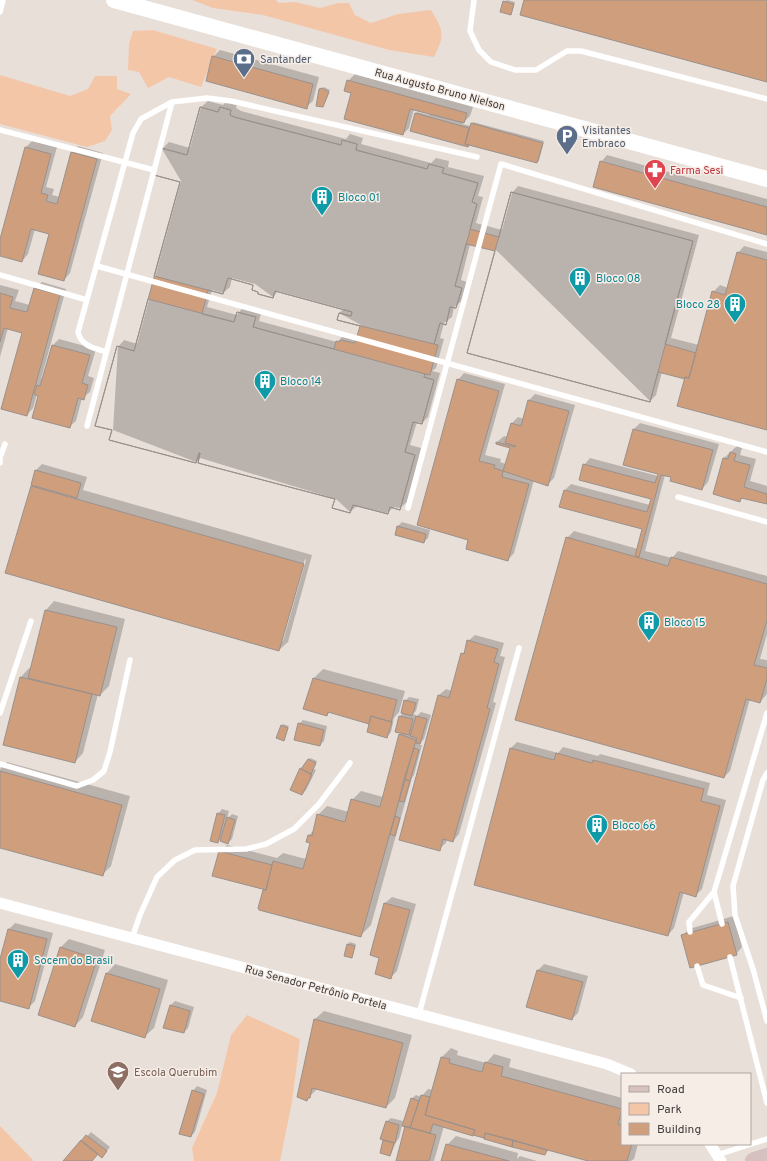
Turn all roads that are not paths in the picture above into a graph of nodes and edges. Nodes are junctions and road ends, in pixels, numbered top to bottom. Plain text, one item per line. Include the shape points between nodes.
1 (3, 0) edge
2 (114, 0) edge
3 (474, 0) edge
4 (0, 12) edge
5 (767, 99) edge
6 (172, 102) junction
7 (0, 130) edge
8 (477, 157) dead end
9 (124, 163) junction
10 (154, 170) junction
11 (767, 179) edge
12 (767, 244) edge
13 (97, 266) junction
14 (127, 274) junction
15 (0, 275) edge
16 (87, 300) junction
17 (106, 352) junction
18 (448, 362) junction
19 (87, 426) dead end
20 (4, 444) dead end
21 (767, 452) edge
22 (1, 455) edge
23 (0, 463) edge
24 (678, 497) dead end
25 (408, 508) dead end
26 (767, 522) edge
27 (31, 621) dead end
28 (520, 648) dead end
29 (130, 660) dead end
30 (0, 713) edge
31 (767, 713) edge
32 (350, 763) dead end
33 (0, 764) edge
34 (767, 773) edge
35 (714, 892) junction
36 (0, 903) edge
37 (722, 924) dead end
38 (690, 932) dead end
39 (132, 938) junction
40 (730, 957) dead end
41 (697, 966) dead end
42 (741, 998) junction
43 (419, 1014) junction
44 (767, 1022) edge
45 (629, 1073) edge
46 (767, 1103) edge
47 (767, 1140) edge
48 (711, 1145) edge
49 (767, 1157) edge
50 (719, 1158) edge
51 (754, 1161) edge

1 - 4 lane
2 - 11 main road, Rua Augusto Bruno Nielson
3 - 5 lane via 470,31 479,50 491,62 515,70 536,70 567,51 581,51
6 - 8 lane via 207,98 231,101
6 - 9 lane via 141,119 133,133
6 - 10 lane
7 - 9 lane
9 - 10 lane
9 - 13 lane
10 - 14 lane
12 - 18 lane via 500,164
13 - 14 lane
13 - 16 lane
14 - 17 lane
14 - 18 lane
15 - 16 lane
16 - 17 lane via 78,332 79,339
17 - 19 lane
18 - 21 lane
18 - 25 lane
20 - 22 lane
22 - 23 lane
24 - 26 lane
27 - 30 lane
28 - 43 lane
29 - 33 lane via 110,752 104,771 93,780 77,786
31 - 35 lane
32 - 39 lane via 319,804 294,829 266,844 246,849 196,850 175,860 157,877
34 - 44 lane via 733,886 735,915
35 - 37 lane
35 - 38 lane via 690,922
36 - 39 street, Rua Senador Petrônio Portela
39 - 43 street, Rua Senador Petrônio Portela
40 - 42 lane
41 - 42 lane via 703,985
42 - 46 lane
43 - 45 street, Rua Senador Petrônio Portela via 607,1064
47 - 50 lane
48 - 50 street
49 - 51 main road

